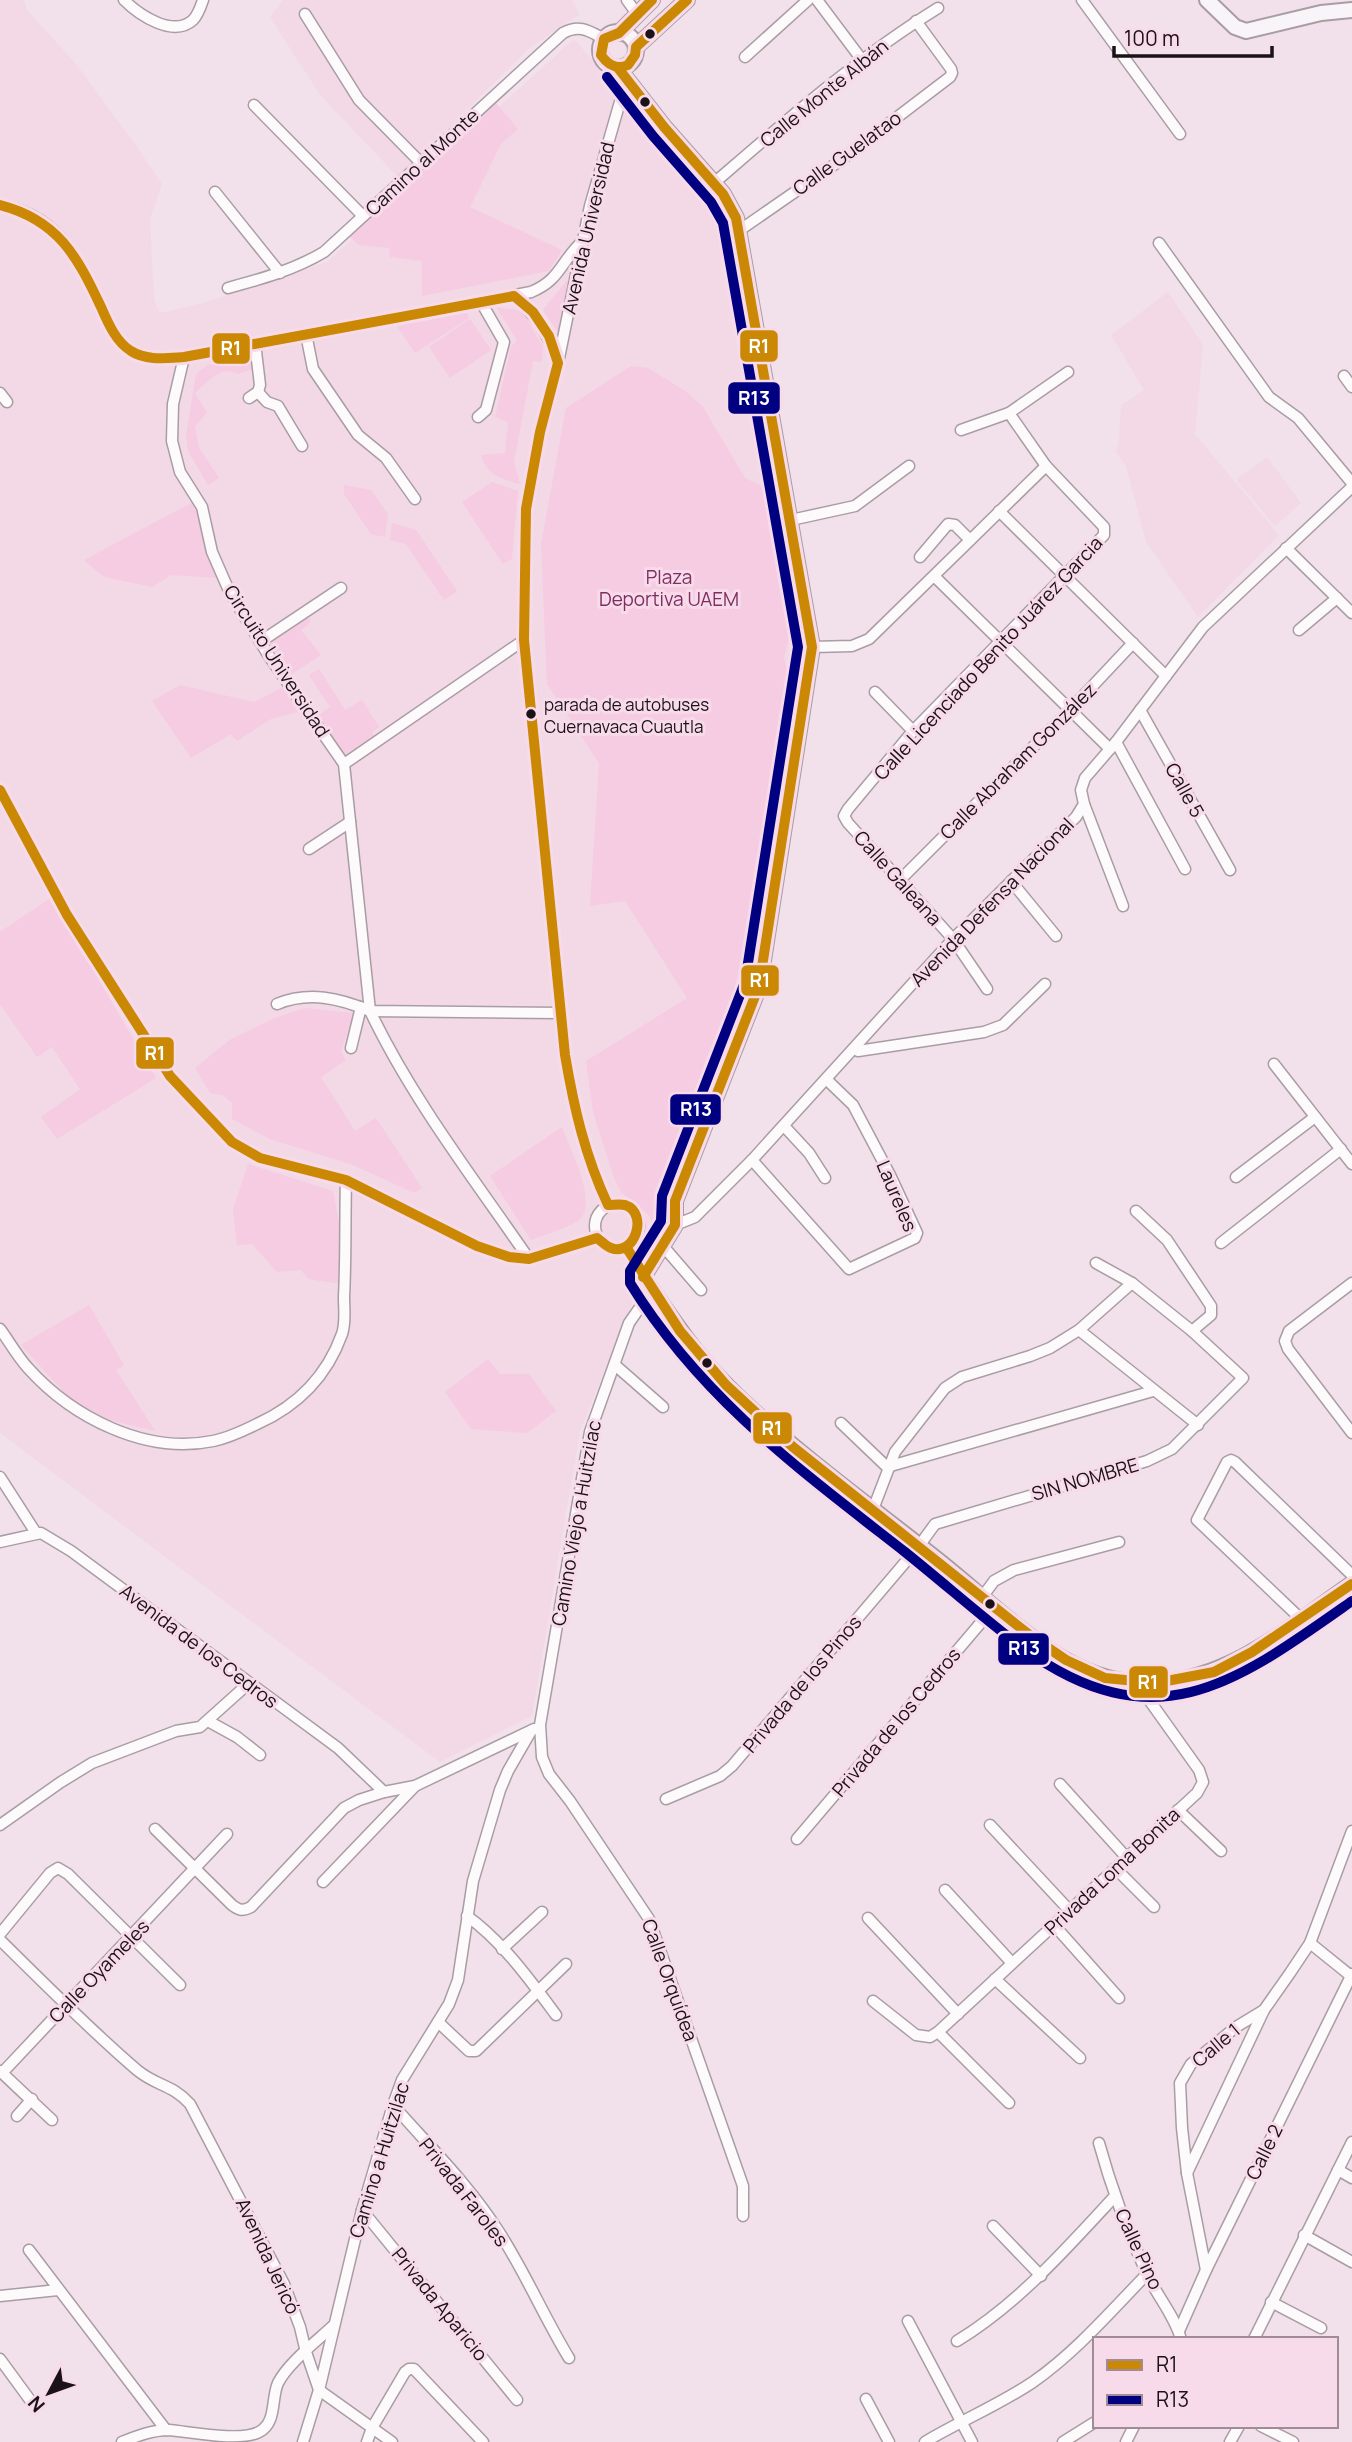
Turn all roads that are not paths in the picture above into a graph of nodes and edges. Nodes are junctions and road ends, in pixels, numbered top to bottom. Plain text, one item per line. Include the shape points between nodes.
1 (124, 0) edge
2 (203, 0) edge
3 (627, 0) edge
4 (652, 0) edge
5 (687, 0) edge
6 (808, 0) edge
7 (817, 0) edge
8 (1082, 0) edge
9 (1207, 0) edge
10 (1344, 0) edge
11 (938, 8) dead end
12 (1352, 9) edge
13 (305, 13) dead end
14 (636, 14) junction
15 (916, 21) junction
16 (620, 33) junction
17 (604, 39) junction
18 (636, 47) junction
19 (745, 57) dead end
20 (862, 60) junction
21 (622, 74) junction
22 (254, 105) dead end
23 (1180, 134) dead end
24 (420, 162) junction
25 (714, 183) junction
26 (215, 192) dead end
27 (0, 205) edge
28 (363, 216) junction
29 (740, 230) junction
30 (583, 240) junction
31 (1159, 243) dead end
32 (280, 273) junction
33 (228, 288) dead end
34 (513, 296) junction
35 (481, 302) junction
36 (306, 334) junction
37 (255, 344) junction
38 (184, 357) junction
39 (558, 363) junction
40 (1068, 372) dead end
41 (1343, 376) dead end
42 (1352, 387) edge
43 (0, 393) edge
44 (7, 402) dead end
45 (1009, 413) junction
46 (478, 417) dead end
47 (961, 430) dead end
48 (302, 446) dead end
49 (909, 466) dead end
50 (1046, 466) junction
51 (1352, 485) edge
52 (415, 499) dead end
53 (999, 511) junction
54 (791, 520) junction
55 (970, 540) junction
56 (1286, 548) junction
57 (920, 557) dead end
58 (935, 577) junction
59 (1065, 577) junction
60 (341, 588) dead end
61 (1337, 598) junction
62 (1352, 612) edge
63 (1299, 630) dead end
64 (524, 640) junction
65 (260, 642) junction
66 (1002, 642) junction
67 (1133, 643) junction
68 (812, 647) junction
69 (1166, 676) junction
70 (875, 692) dead end
71 (1070, 710) junction
72 (1140, 710) junction
73 (914, 731) junction
74 (1113, 746) junction
75 (344, 764) junction
76 (2, 797) edge
77 (1084, 804) junction
78 (845, 816) joint
79 (350, 822) junction
80 (309, 849) dead end
81 (1185, 869) dead end
82 (1230, 870) dead end
83 (901, 879) junction
84 (1011, 881) junction
85 (1123, 906) dead end
86 (1056, 936) dead end
87 (953, 939) junction
88 (1045, 984) dead end
89 (986, 989) dead end
90 (277, 1004) dead end
91 (366, 1009) junction
92 (560, 1013) junction
93 (351, 1048) dead end
94 (858, 1051) dead end
95 (1274, 1064) dead end
96 (826, 1079) junction
97 (1315, 1116) junction
98 (785, 1126) junction
99 (1341, 1149) junction
100 (752, 1160) junction
101 (1352, 1164) edge
102 (1236, 1177) dead end
103 (825, 1178) dead end
104 (346, 1180) junction
105 (608, 1205) junction
106 (1136, 1211) dead end
107 (675, 1225) junction
108 (597, 1238) junction
109 (1221, 1243) dead end
110 (663, 1246) junction
111 (626, 1247) junction
112 (528, 1259) junction
113 (1096, 1263) dead end
114 (643, 1277) junction
115 (1132, 1283) junction
116 (1352, 1283) edge
117 (652, 1290) junction
118 (701, 1290) dead end
119 (0, 1329) edge
120 (1079, 1330) junction
121 (1192, 1331) junction
122 (615, 1365) junction
123 (1153, 1391) junction
124 (663, 1407) dead end
125 (841, 1423) dead end
126 (1198, 1426) junction
127 (1352, 1433) edge
128 (887, 1467) junction
129 (0, 1477) edge
130 (872, 1511) junction
131 (36, 1533) junction
132 (0, 1542) edge
133 (1119, 1542) dead end
134 (919, 1546) junction
135 (1352, 1575) edge
136 (1352, 1584) edge
137 (983, 1596) junction
138 (995, 1606) junction
139 (1301, 1619) junction
140 (1137, 1683) junction
141 (248, 1684) junction
142 (208, 1721) junction
143 (536, 1728) junction
144 (260, 1755) dead end
145 (1060, 1784) dead end
146 (415, 1786) junction
147 (384, 1792) junction
148 (666, 1799) dead end
149 (1178, 1810) junction
150 (0, 1825) edge
151 (990, 1825) dead end
152 (155, 1829) dead end
153 (1352, 1831) edge
154 (227, 1834) dead end
155 (797, 1839) dead end
156 (1221, 1851) dead end
157 (1126, 1858) junction
158 (195, 1868) junction
159 (1115, 1868) junction
160 (323, 1882) dead end
161 (945, 1890) dead end
162 (1153, 1907) dead end
163 (1070, 1911) junction
164 (542, 1912) dead end
165 (467, 1916) junction
166 (868, 1918) dead end
167 (1054, 1926) junction
168 (0, 1934) edge
169 (131, 1937) junction
170 (0, 1940) edge
171 (1310, 1943) junction
172 (502, 1949) junction
173 (1012, 1963) junction
174 (566, 1964) dead end
175 (1351, 1975) edge
176 (995, 1979) junction
177 (180, 1985) dead end
178 (538, 1991) junction
179 (1119, 1998) dead end
180 (873, 2001) dead end
181 (66, 2005) junction
182 (1264, 2010) junction
183 (958, 2014) junction
184 (556, 2015) dead end
185 (438, 2022) junction
186 (934, 2035) junction
187 (1080, 2058) dead end
188 (1, 2072) edge
189 (32, 2099) junction
190 (1009, 2103) dead end
191 (393, 2105) junction
192 (17, 2116) dead end
193 (52, 2120) dead end
194 (1352, 2141) edge
195 (1099, 2143) dead end
196 (1338, 2169) junction
197 (1186, 2173) junction
198 (1352, 2178) edge
199 (1115, 2196) junction
200 (362, 2210) junction
201 (743, 2216) dead end
202 (993, 2226) dead end
203 (1304, 2235) junction
204 (29, 2250) dead end
205 (1352, 2262) edge
206 (1206, 2270) junction
207 (1147, 2274) junction
208 (1041, 2276) junction
209 (58, 2290) junction
210 (0, 2296) edge
211 (1271, 2302) junction
212 (908, 2321) dead end
213 (334, 2325) junction
214 (1321, 2328) dead end
215 (1180, 2335) edge
216 (1255, 2337) edge
217 (957, 2341) dead end
218 (306, 2351) junction
219 (569, 2358) dead end
220 (0, 2360) edge
221 (319, 2390) junction
222 (866, 2399) dead end
223 (30, 2400) dead end
224 (517, 2400) dead end
225 (961, 2421) junction
226 (1093, 2423) edge
227 (372, 2428) junction
228 (1265, 2428) edge
229 (166, 2430) junction
230 (122, 2442) edge
231 (303, 2442) edge
232 (367, 2442) edge
233 (392, 2442) edge
234 (483, 2442) edge
235 (889, 2442) edge
236 (925, 2442) edge
237 (972, 2442) edge
238 (1063, 2442) edge
239 (1293, 2442) edge

1 - 2 street via 166,27 184,26 195,19
3 - 14 street
4 - 14 street
5 - 18 street
6 - 19 street
7 - 20 street
8 - 23 street
9 - 12 street via 1235,27 1246,31
10 - 12 street
11 - 15 street, Calle Monte Albán
13 - 24 street via 359,100
14 - 16 street
15 - 20 street, Calle Monte Albán
15 - 29 street, Calle Guelatao via 952,73 841,160
16 - 17 street
16 - 18 street via 630,37
17 - 21 street via 601,55
17 - 24 street, Camino al Monte via 584,28 563,33
18 - 21 street
20 - 25 street, Calle Monte Albán
21 - 25 street
21 - 30 street, Avenida Universidad
22 - 28 street
24 - 28 street, Camino al Monte
25 - 29 street via 732,206
26 - 32 street
27 - 38 street via 33,217 59,234 79,260 117,338 134,352 160,359
28 - 32 street, Camino al Monte via 324,252
29 - 54 street
30 - 34 street via 546,286
30 - 39 street, Avenida Universidad
31 - 51 street via 1269,397 1298,418
32 - 33 street, Camino al Monte
34 - 35 street
34 - 39 street via 533,312 549,336
35 - 36 street
35 - 46 street via 504,342 486,410
36 - 37 street
36 - 52 street via 313,369 358,435 386,458
37 - 38 street
37 - 48 street via 260,385 254,395 278,406
38 - 65 street, Circuito Universidad via 173,404 175,457 202,507 212,552 230,593
39 - 64 street, Avenida Universidad via 526,509
40 - 45 street
41 - 42 street
43 - 44 street
45 - 47 street
45 - 50 street
49 - 54 street via 855,506
50 - 53 street
50 - 59 street, Calle Licenciado Benito Juárez Garcia via 1105,532
51 - 56 street, Avenida Defensa Nacional
53 - 55 street
53 - 59 street
54 - 68 street
55 - 57 street via 948,524
55 - 58 street
56 - 61 street
56 - 69 street, Avenida Defensa Nacional via 1203,627
58 - 66 street
58 - 68 street via 861,645
59 - 66 street, Calle Licenciado Benito Juárez Garcia
59 - 67 street
60 - 65 street
61 - 62 street
61 - 63 street
64 - 75 street
64 - 92 street, Avenida Universidad
65 - 75 street, Circuito Universidad
66 - 71 street
66 - 73 street, Calle Licenciado Benito Juárez Garcia
67 - 69 street
67 - 71 street, Calle Abraham González
68 - 107 street via 759,986 675,1201
69 - 72 street, Avenida Defensa Nacional
70 - 73 street
71 - 74 street
71 - 83 street, Calle Abraham González
72 - 74 street, Avenida Defensa Nacional
72 - 82 street, Calle 5
73 - 78 street, Calle Licenciado Benito Juárez Garcia
74 - 77 street, Avenida Defensa Nacional via 1082,783
74 - 81 street
75 - 79 street, Circuito Universidad
76 - 104 street via 67,915 170,1076 232,1142 260,1158
77 - 84 street, Avenida Defensa Nacional
77 - 85 street
78 - 83 street, Calle Galeana
79 - 80 street
79 - 91 street, Circuito Universidad
83 - 87 street, Calle Galeana
84 - 86 street
84 - 87 street, Avenida Defensa Nacional
87 - 89 street, Calle Galeana
87 - 96 street, Avenida Defensa Nacional
88 - 94 street via 1003,1025 984,1032
90 - 91 street via 295,997 323,997
91 - 92 street
91 - 93 street
91 - 112 street, Circuito Universidad
92 - 105 street, Avenida Universidad via 575,1114
95 - 97 street
96 - 98 street, Avenida Defensa Nacional
96 - 100 street, Laureles via 853,1105 890,1175 915,1238 849,1269
97 - 99 street
97 - 102 street
98 - 100 street, Avenida Defensa Nacional
98 - 103 street
99 - 101 street
99 - 109 street
100 - 107 street, Avenida Defensa Nacional via 695,1217
104 - 112 street via 477,1246
104 - 119 street via 343,1332 327,1367 305,1395 245,1430 213,1441 180,1444 107,1426 48,1387
105 - 108 street via 594,1223
105 - 111 street via 630,1208 639,1221 637,1237
106 - 121 street via 1167,1240 1211,1306 1211,1315
107 - 110 street, Avenida Defensa Nacional
108 - 111 street via 610,1248
108 - 112 street
110 - 114 street, Avenida Defensa Nacional
110 - 118 street
111 - 114 street
113 - 115 street
114 - 117 street
115 - 120 street
115 - 121 street
116 - 127 street via 1289,1331 1285,1341
117 - 122 street, Camino Viejo a Huitzilac via 629,1323
117 - 130 street via 726,1385
120 - 123 street
120 - 128 street via 1043,1351 962,1377 945,1388
121 - 126 street, SIN NOMBRE via 1243,1378
122 - 124 street
122 - 143 street, Camino Viejo a Huitzilac via 584,1455
123 - 126 street
123 - 128 street
125 - 128 street
126 - 134 street, SIN NOMBRE via 1172,1449 1147,1461 934,1524
128 - 130 street
129 - 131 street
130 - 134 street
131 - 132 street
131 - 141 street, Avenida de los Cedros via 71,1551
133 - 137 street via 1021,1567 994,1581
134 - 137 street
134 - 148 street, Privada de los Pinos via 732,1766 720,1776
135 - 139 street via 1231,1460 1227,1462 1197,1520
136 - 139 street
137 - 138 street
138 - 140 street via 1066,1660 1105,1678
138 - 155 street, Privada de los Cedros
139 - 140 street via 1214,1672 1183,1680
140 - 149 street, Privada Loma Bonita via 1203,1782
141 - 142 street
141 - 147 street, Avenida de los Cedros via 338,1748
142 - 144 street
142 - 150 street via 92,1763
143 - 146 street
143 - 165 street, Camino a Huitzilac via 500,1790
143 - 201 street, Calle Orquídea via 549,1774 649,1919 743,2186
145 - 157 street
146 - 147 street
146 - 160 street
147 - 158 street via 338,1812 245,1910 232,1905
149 - 156 street
149 - 157 street, Privada Loma Bonita
151 - 163 street
152 - 158 street
153 - 171 street, Calle 1
154 - 158 street, Calle Oyameles
157 - 159 street, Privada Loma Bonita
158 - 169 street, Calle Oyameles
159 - 162 street
159 - 163 street, Privada Loma Bonita
161 - 173 street
163 - 167 street, Privada Loma Bonita
164 - 172 street
165 - 172 street
165 - 185 street, Camino a Huitzilac via 458,1980
166 - 183 street
167 - 173 street, Privada Loma Bonita
167 - 179 street
168 - 169 street via 58,1868
169 - 177 street
169 - 181 street, Calle Oyameles
170 - 181 street
171 - 175 street
171 - 182 street, Calle 1
172 - 178 street
173 - 176 street, Privada Loma Bonita
174 - 178 street
175 - 206 street, Calle 2
176 - 183 street, Privada Loma Bonita
176 - 187 street
178 - 184 street
178 - 185 street via 473,2052
180 - 186 street via 916,2035
181 - 188 street, Calle Oyameles
181 - 218 street, Avenida Jericó via 150,2080 175,2089 190,2104 284,2284
182 - 197 street, Calle 1
182 - 197 street, Calle 1 via 1236,2027 1183,2076 1179,2092
183 - 186 street, Privada Loma Bonita
185 - 191 street, Camino a Huitzilac via 418,2051
186 - 190 street
188 - 189 street
189 - 192 street
189 - 193 street
191 - 200 street, Camino a Huitzilac
191 - 219 street, Privada Faroles via 498,2229
194 - 196 street
195 - 199 street, Calle Pino
196 - 198 street
196 - 203 street
197 - 206 street, Calle 1
199 - 207 street, Calle Pino
199 - 208 street
200 - 213 street, Camino a Huitzilac
200 - 224 street, Privada Aparicio
202 - 208 street
203 - 205 street
203 - 211 street
204 - 209 street
206 - 215 street, Calle 2
207 - 215 street, Calle Pino
207 - 225 street via 1073,2350 1034,2381
208 - 217 street
209 - 210 street
209 - 229 street
211 - 214 street
211 - 216 street
212 - 225 street
213 - 218 street
213 - 221 street, Camino a Huitzilac
218 - 221 street, Avenida Jericó
218 - 229 street via 282,2378 267,2425 257,2433 211,2435
220 - 223 street
221 - 227 street
221 - 231 street, Camino a Huitzilac
222 - 235 street
225 - 236 street
225 - 237 street
226 - 238 street
227 - 232 street
227 - 233 street
227 - 234 street via 405,2372 414,2369
228 - 239 street
229 - 230 street

